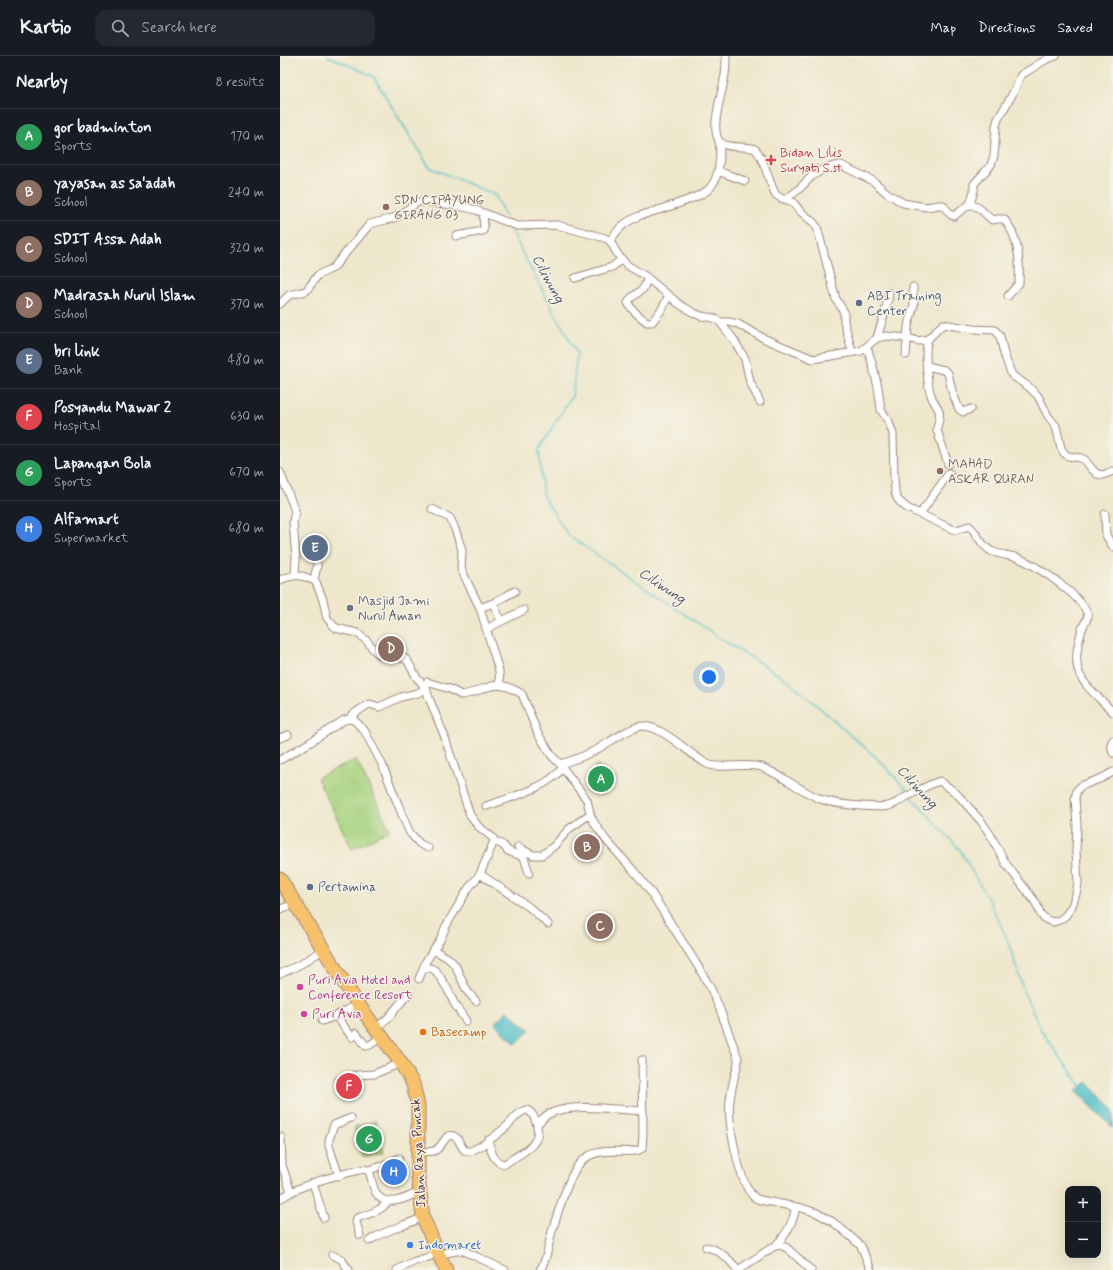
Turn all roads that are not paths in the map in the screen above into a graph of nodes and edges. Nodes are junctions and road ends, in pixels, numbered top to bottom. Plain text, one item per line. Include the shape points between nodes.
1 (726, 56) edge
2 (1056, 56) edge
3 (719, 141) junction
4 (718, 171) junction
5 (745, 181) dead end
6 (786, 199) junction
7 (970, 204) junction
8 (483, 213) junction
9 (456, 236) dead end
10 (610, 241) junction
11 (622, 259) junction
12 (575, 278) dead end
13 (648, 278) junction
14 (913, 287) dead end
15 (889, 293) dead end
16 (670, 295) junction
17 (1008, 296) dead end
18 (280, 304) edge
19 (720, 322) junction
20 (877, 338) junction
21 (908, 338) junction
22 (928, 339) junction
23 (865, 348) junction
24 (852, 352) junction
25 (906, 355) dead end
26 (927, 366) junction
27 (760, 402) dead end
28 (971, 409) dead end
29 (948, 464) dead end
30 (1113, 471) edge
31 (280, 472) edge
32 (949, 473) dead end
33 (432, 509) dead end
34 (920, 514) junction
35 (1105, 514) dead end
36 (317, 540) dead end
37 (1113, 547) edge
38 (295, 575) junction
39 (280, 580) edge
40 (314, 580) junction
41 (515, 592) dead end
42 (493, 603) junction
43 (480, 608) junction
44 (524, 610) dead end
45 (501, 621) junction
46 (486, 629) junction
47 (500, 685) junction
48 (426, 688) junction
49 (1113, 712) edge
50 (350, 719) junction
51 (288, 735) dead end
52 (280, 738) edge
53 (1113, 740) edge
54 (1113, 753) edge
55 (280, 760) edge
56 (562, 765) junction
57 (1113, 772) edge
58 (486, 806) dead end
59 (590, 814) junction
60 (494, 841) junction
61 (518, 847) dead end
62 (428, 848) dead end
63 (529, 873) dead end
64 (480, 874) junction
65 (280, 879) edge
66 (296, 904) junction
67 (280, 909) edge
68 (548, 924) dead end
69 (323, 950) junction
70 (434, 950) junction
71 (423, 968) junction
72 (280, 974) edge
73 (419, 979) dead end
74 (408, 994) dead end
75 (476, 1001) dead end
76 (358, 1004) junction
77 (336, 1016) junction
78 (322, 1021) dead end
79 (466, 1021) dead end
80 (380, 1030) junction
81 (642, 1060) dead end
82 (401, 1063) junction
83 (339, 1080) dead end
84 (643, 1111) junction
85 (351, 1118) dead end
86 (537, 1124) junction
87 (281, 1136) edge
88 (488, 1140) junction
89 (418, 1152) junction
90 (399, 1158) dead end
91 (368, 1170) junction
92 (339, 1176) junction
93 (313, 1183) junction
94 (420, 1191) junction
95 (291, 1192) junction
96 (280, 1199) edge
97 (389, 1201) junction
98 (796, 1207) junction
99 (423, 1217) junction
100 (324, 1218) dead end
101 (360, 1234) dead end
102 (370, 1241) dead end
103 (706, 1247) dead end
104 (773, 1247) junction
105 (437, 1251) junction
106 (332, 1255) dead end
107 (870, 1269) edge
108 (349, 1270) edge
109 (397, 1270) edge
110 (446, 1270) edge
111 (505, 1270) edge
112 (540, 1270) edge
113 (738, 1270) edge
114 (811, 1270) edge

1 - 3 street via 725,80 715,125
2 - 7 street via 1021,74 997,123 993,162 974,184
3 - 4 street
3 - 6 street via 729,146 755,148 775,193
4 - 5 street
4 - 10 street via 712,185 706,191 635,218 617,229
6 - 7 street via 812,176 822,170 841,165 872,180 903,203 920,206 939,204 954,216
6 - 24 street via 793,202 816,227 836,299 844,312
7 - 17 street via 979,208 992,220 1004,219 1016,242 1019,283
8 - 9 street via 483,231
8 - 10 street via 517,226 557,225
8 - 18 street via 460,206 418,202 400,215 370,224 333,268 318,275 306,291 289,295
10 - 11 street
11 - 12 street via 612,267
11 - 13 street
13 - 16 street
13 - 16 street via 643,289 628,303 643,320 652,322
14 - 21 street via 914,305 908,326
15 - 20 street
16 - 19 street via 694,313
19 - 24 street via 738,324 776,344 813,358
19 - 27 street via 745,359 750,382
20 - 21 street
20 - 23 street
21 - 22 street via 918,341
21 - 25 street
22 - 26 street
22 - 30 street via 943,324 997,331 1011,373 1038,396 1056,426 1064,453 1085,460 1097,474
23 - 24 street
23 - 34 street via 872,363 881,410 894,434 895,492 903,505
26 - 28 street via 948,373 959,409 963,412
26 - 29 street via 930,394 940,416 937,430
31 - 38 street via 295,511
32 - 34 street
33 - 43 street via 450,518 462,550 461,569
34 - 49 street via 952,530 969,526 988,549 1031,564 1078,600 1088,616 1076,649 1078,672 1086,686
35 - 37 street via 1106,535
36 - 40 street
38 - 39 street
38 - 40 street
40 - 48 street via 332,626 357,633 381,656 404,658
41 - 42 street
42 - 43 street
42 - 45 street
43 - 46 street
44 - 45 street
45 - 46 street
46 - 47 street via 499,670
47 - 48 street via 490,685 461,695 427,682
47 - 56 street via 522,694 538,734 552,756
48 - 50 street via 379,707 367,705
48 - 60 street via 470,815
50 - 55 street via 344,720
50 - 62 street via 358,723 368,737 382,764 410,833 420,844
51 - 52 street
53 - 54 street
56 - 57 street via 642,726 665,734 710,765 760,767 828,802 878,808 889,806 931,784 940,782 948,786 981,821 1006,864 1036,903 1041,915 1053,922 1066,915 1072,906 1078,883 1075,798 1077,790
56 - 58 street via 555,776 542,784
56 - 59 street via 587,800
59 - 61 street via 546,853 533,855
59 - 98 street via 606,840 633,870 660,907 706,981 719,1007 738,1058 730,1102 730,1121 742,1177 754,1197
60 - 63 street via 501,843 508,851 524,857
60 - 64 street
64 - 68 street via 529,907
64 - 70 street via 465,894
65 - 66 highway, Jalan Raya Puncak
66 - 67 street
66 - 69 highway, Jalan Raya Puncak
69 - 72 street
69 - 76 highway, Jalan Raya Puncak
70 - 71 street
70 - 75 street via 455,965 467,991
71 - 73 street
71 - 79 street via 436,971
74 - 80 street
76 - 77 street
76 - 80 highway, Jalan Raya Puncak
77 - 78 street
77 - 80 street via 352,1036 356,1033 366,1046 370,1045
80 - 82 highway, Jalan Raya Puncak
81 - 84 street
82 - 83 street via 374,1074 356,1075
82 - 89 highway, Jalan Raya Puncak via 413,1084 418,1106
84 - 86 street via 568,1109 549,1114
84 - 112 street via 641,1150 600,1152 579,1164 571,1179
85 - 92 street via 334,1125 329,1140
86 - 88 street via 531,1112 524,1110
86 - 88 street via 538,1134 532,1146 504,1164 495,1159
87 - 95 street via 282,1165
88 - 89 street via 469,1151 462,1147 456,1136 450,1135 435,1152
89 - 94 highway, Jalan Raya Puncak
90 - 91 street
91 - 92 street
91 - 97 street via 375,1192
92 - 93 street
93 - 95 street
93 - 100 street
94 - 97 street via 409,1198
94 - 99 highway, Jalan Raya Puncak
95 - 96 street
97 - 101 street via 379,1210 357,1218
98 - 104 street via 794,1220 783,1239
98 - 107 street via 817,1213 849,1235 861,1246
99 - 102 street via 382,1233
99 - 105 highway, Jalan Raya Puncak
103 - 113 street via 715,1249
104 - 113 street
104 - 114 street via 782,1245
105 - 109 street
105 - 110 highway, Jalan Raya Puncak
105 - 111 street via 440,1254 462,1250
106 - 108 street via 341,1259

